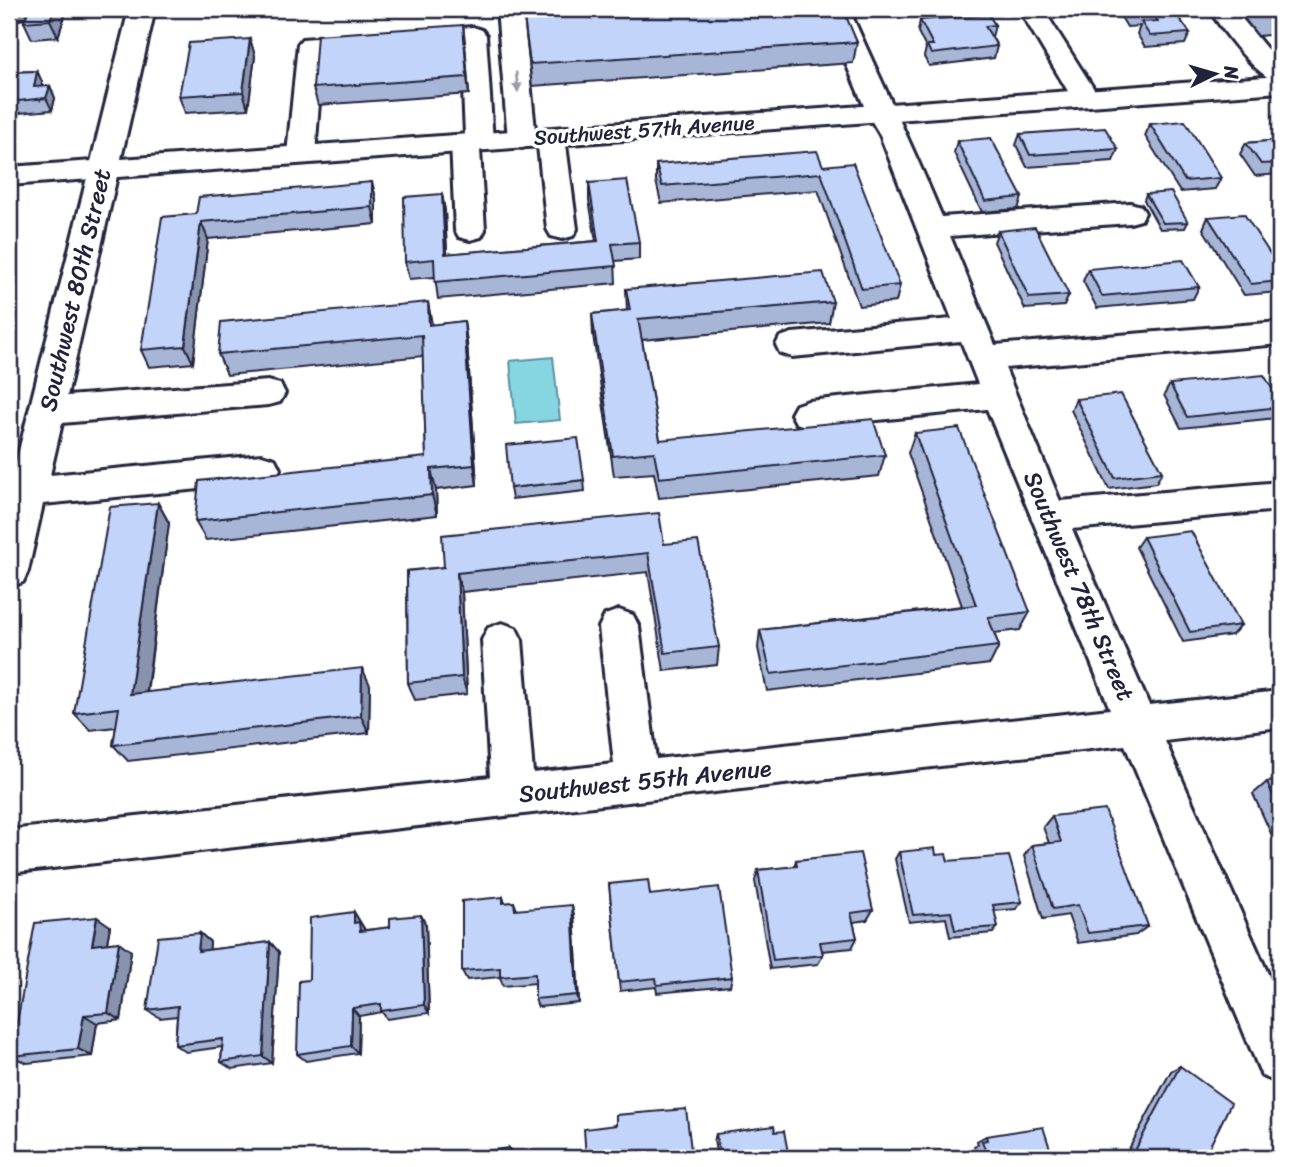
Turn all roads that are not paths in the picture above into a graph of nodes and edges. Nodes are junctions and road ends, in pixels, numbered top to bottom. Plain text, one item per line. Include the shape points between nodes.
1 (142, 9) edge
2 (836, 9) edge
3 (1040, 9) edge
4 (1221, 9) edge
5 (511, 17) edge
6 (606, 20) edge
7 (1280, 75) edge
8 (1280, 84) edge
9 (1085, 97) junction
10 (881, 113) junction
11 (536, 138) junction
12 (472, 142) junction
13 (301, 154) junction
14 (103, 170) junction
15 (9, 176) edge
16 (1130, 213) dead end
17 (931, 228) junction
18 (562, 229) dead end
19 (470, 230) dead end
20 (1280, 333) edge
21 (977, 344) junction
22 (792, 345) dead end
23 (268, 393) dead end
24 (998, 395) junction
25 (46, 411) junction
26 (808, 414) dead end
27 (262, 468) dead end
28 (27, 491) junction
29 (1280, 496) edge
30 (1048, 517) junction
31 (9, 571) edge
32 (620, 627) dead end
33 (502, 640) dead end
34 (1280, 709) edge
35 (1139, 725) junction
36 (638, 782) junction
37 (513, 796) junction
38 (9, 852) edge
39 (1264, 978) edge
40 (1280, 1058) edge

1 - 14 street, Southwest 80th Street
2 - 10 street, Southwest 78th Street
3 - 9 street
4 - 7 street
5 - 6 street
5 -> 11 street
8 - 9 street, Southwest 57th Avenue
9 - 10 street, Southwest 57th Avenue
10 - 11 street, Southwest 57th Avenue
10 - 17 street, Southwest 78th Street
11 - 12 street, Southwest 57th Avenue
11 - 18 street
12 - 13 street, Southwest 57th Avenue
12 - 13 street via 473,34 311,44
12 - 19 street
13 - 14 street, Southwest 57th Avenue
14 - 15 street, Southwest 57th Avenue
14 - 25 street, Southwest 80th Street
16 - 17 street
17 - 21 street, Southwest 78th Street
20 - 21 street
21 - 22 street
21 - 24 street, Southwest 78th Street
23 - 25 street
24 - 26 street
24 - 30 street, Southwest 78th Street
25 - 28 street, Southwest 80th Street
27 - 28 street
28 - 31 street, Southwest 80th Street
29 - 30 street
30 - 35 street, Southwest 78th Street
32 - 36 street
33 - 37 street
34 - 35 street, Southwest 55th Avenue
35 - 36 street, Southwest 55th Avenue
35 - 39 street, Southwest 78th Street
36 - 37 street, Southwest 55th Avenue
37 - 38 street, Southwest 55th Avenue
39 - 40 street, Southwest 78th Street

